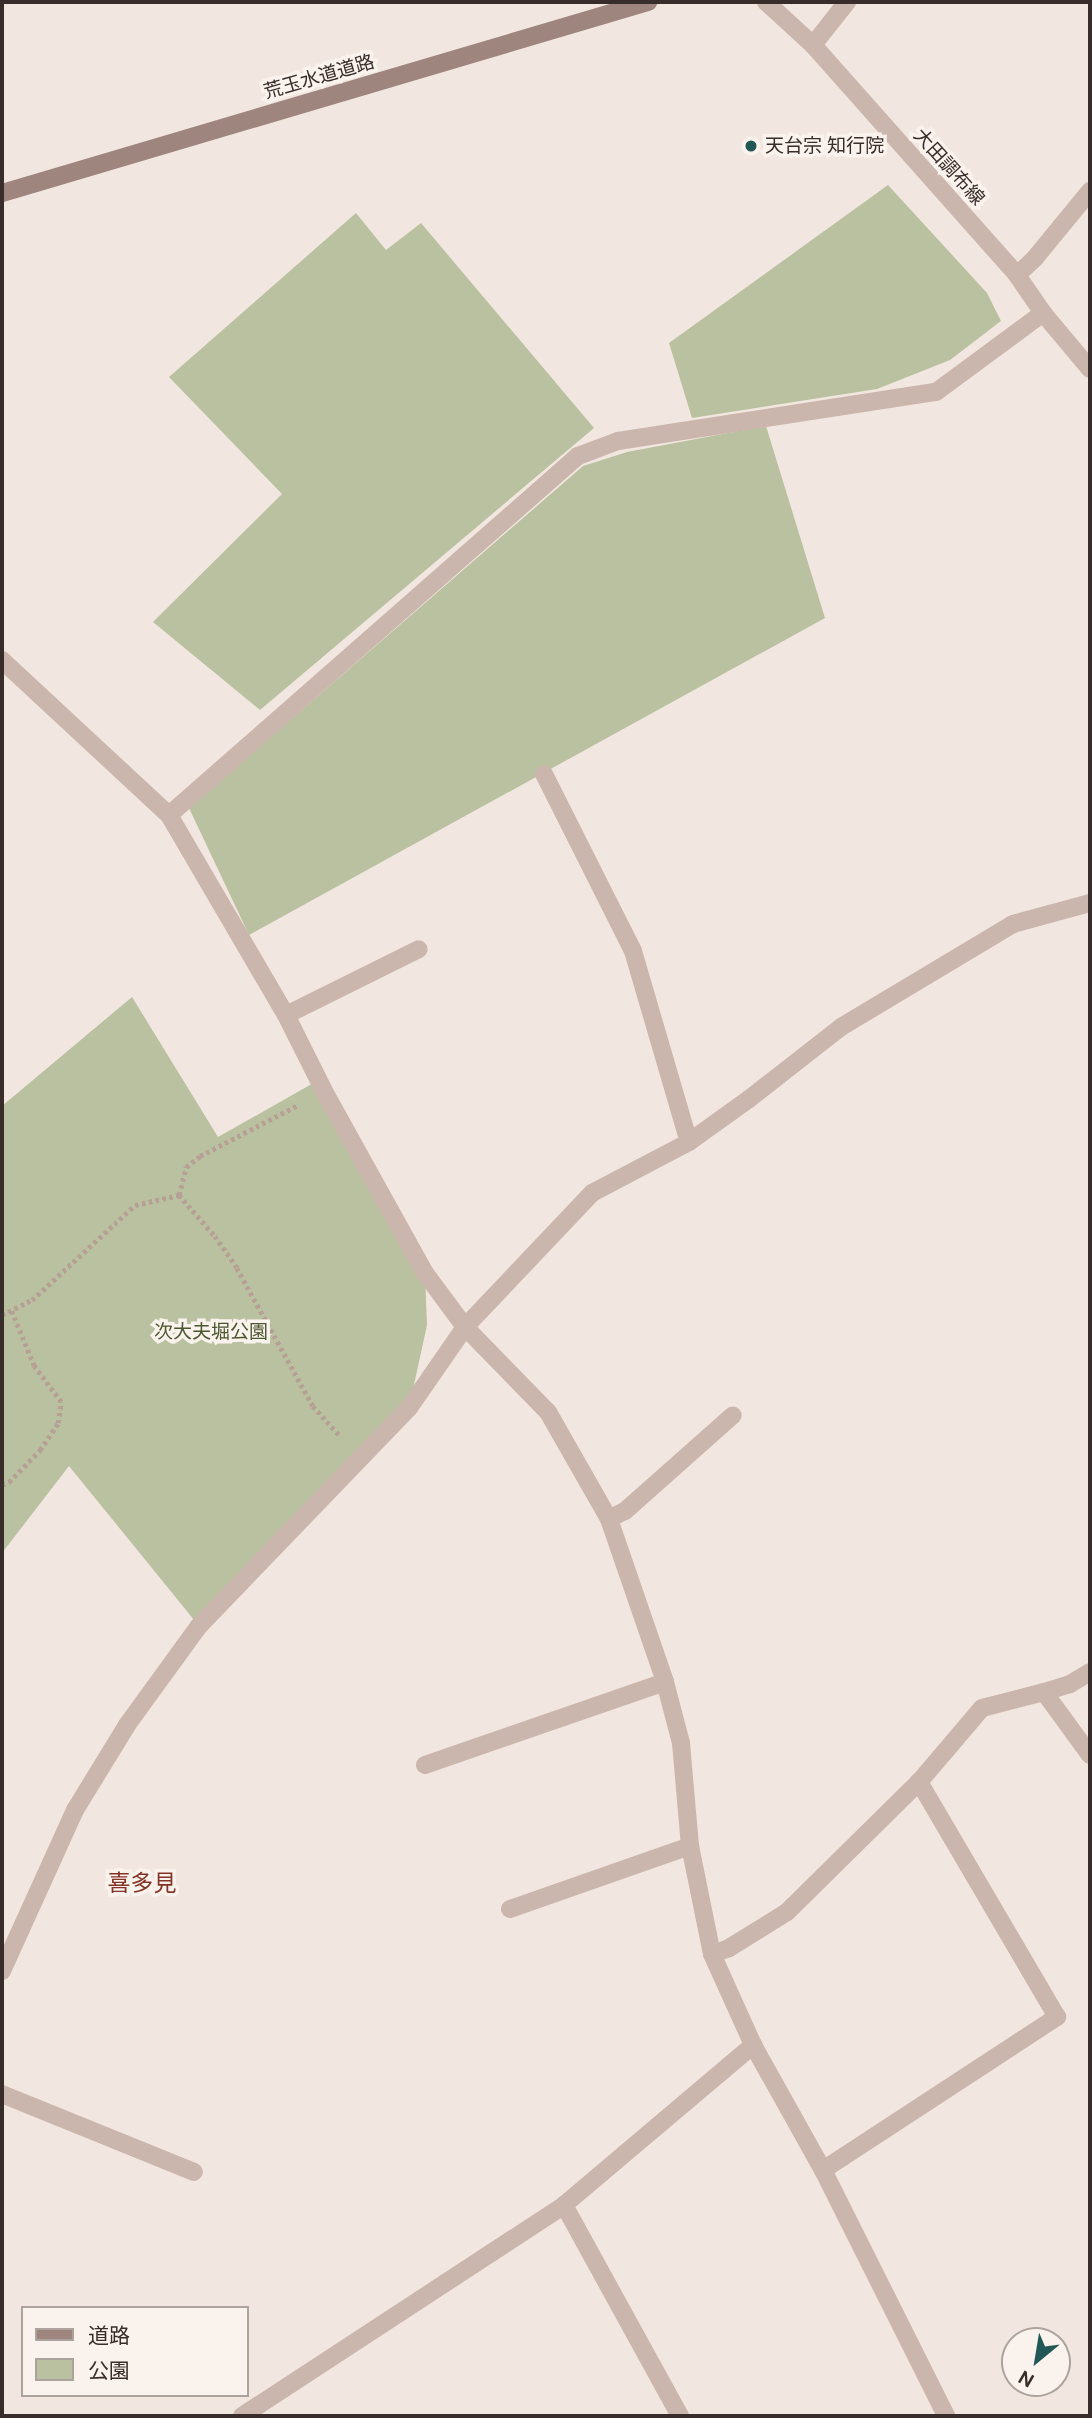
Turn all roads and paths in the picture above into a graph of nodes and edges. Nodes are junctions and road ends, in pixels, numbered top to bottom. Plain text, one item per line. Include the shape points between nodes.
1 (648, 2) edge
2 (766, 2) edge
3 (847, 2) edge
4 (814, 45) junction
5 (1090, 191) edge
6 (2, 193) edge
7 (1017, 275) junction
8 (1043, 313) junction
9 (1090, 369) edge
10 (2, 660) edge
11 (544, 774) dead end
12 (170, 815) junction
13 (1090, 903) edge
14 (419, 949) dead end
15 (286, 1015) junction
16 (324, 1091) junction
17 (689, 1142) junction
18 (179, 1195) junction
19 (11, 1310) junction
20 (2, 1315) edge
21 (465, 1327) junction
22 (733, 1415) dead end
23 (360, 1458) junction
24 (2, 1485) edge
25 (609, 1519) junction
26 (1090, 1672) edge
27 (666, 1682) junction
28 (1044, 1692) junction
29 (1090, 1755) edge
30 (425, 1765) dead end
31 (919, 1782) junction
32 (691, 1846) junction
33 (510, 1909) dead end
34 (712, 1954) junction
35 (2, 1971) edge
36 (753, 2045) junction
37 (2, 2094) edge
38 (823, 2170) junction
39 (194, 2172) dead end
40 (564, 2205) junction
41 (242, 2416) edge
42 (680, 2416) edge
43 (946, 2416) edge

1 - 6 main road, 荒玉水道道路
2 - 4 street, 大田調布線
3 - 4 street
4 - 7 street, 大田調布線
5 - 7 street
7 - 8 street, 大田調布線
8 - 9 street, 大田調布線
8 - 12 street via 936,392 618,441 578,456
10 - 12 street
11 - 17 street via 633,951
12 - 15 street
13 - 17 street via 1013,924 841,1027
14 - 15 street
15 - 16 street
16 - 18 path via 200,1156 186,1167
16 - 21 street via 425,1273
17 - 21 street via 592,1193
18 - 19 path via 135,1205 32,1300
18 - 23 path via 237,1268 313,1406
19 - 20 path
19 - 24 path via 34,1366 61,1402 58,1423 40,1450
21 - 23 street via 409,1408
21 - 25 street via 548,1412
22 - 25 street via 625,1511
23 - 35 street via 199,1626 127,1725 75,1810
25 - 27 street
26 - 28 street
27 - 30 street
27 - 32 street via 681,1743
28 - 29 street
28 - 31 street via 982,1709
31 - 34 street via 787,1912
31 - 38 street via 1057,2017
32 - 33 street
32 - 34 street
34 - 36 street
36 - 38 street
36 - 40 street
37 - 39 street
38 - 43 street
40 - 41 street
40 - 42 street

